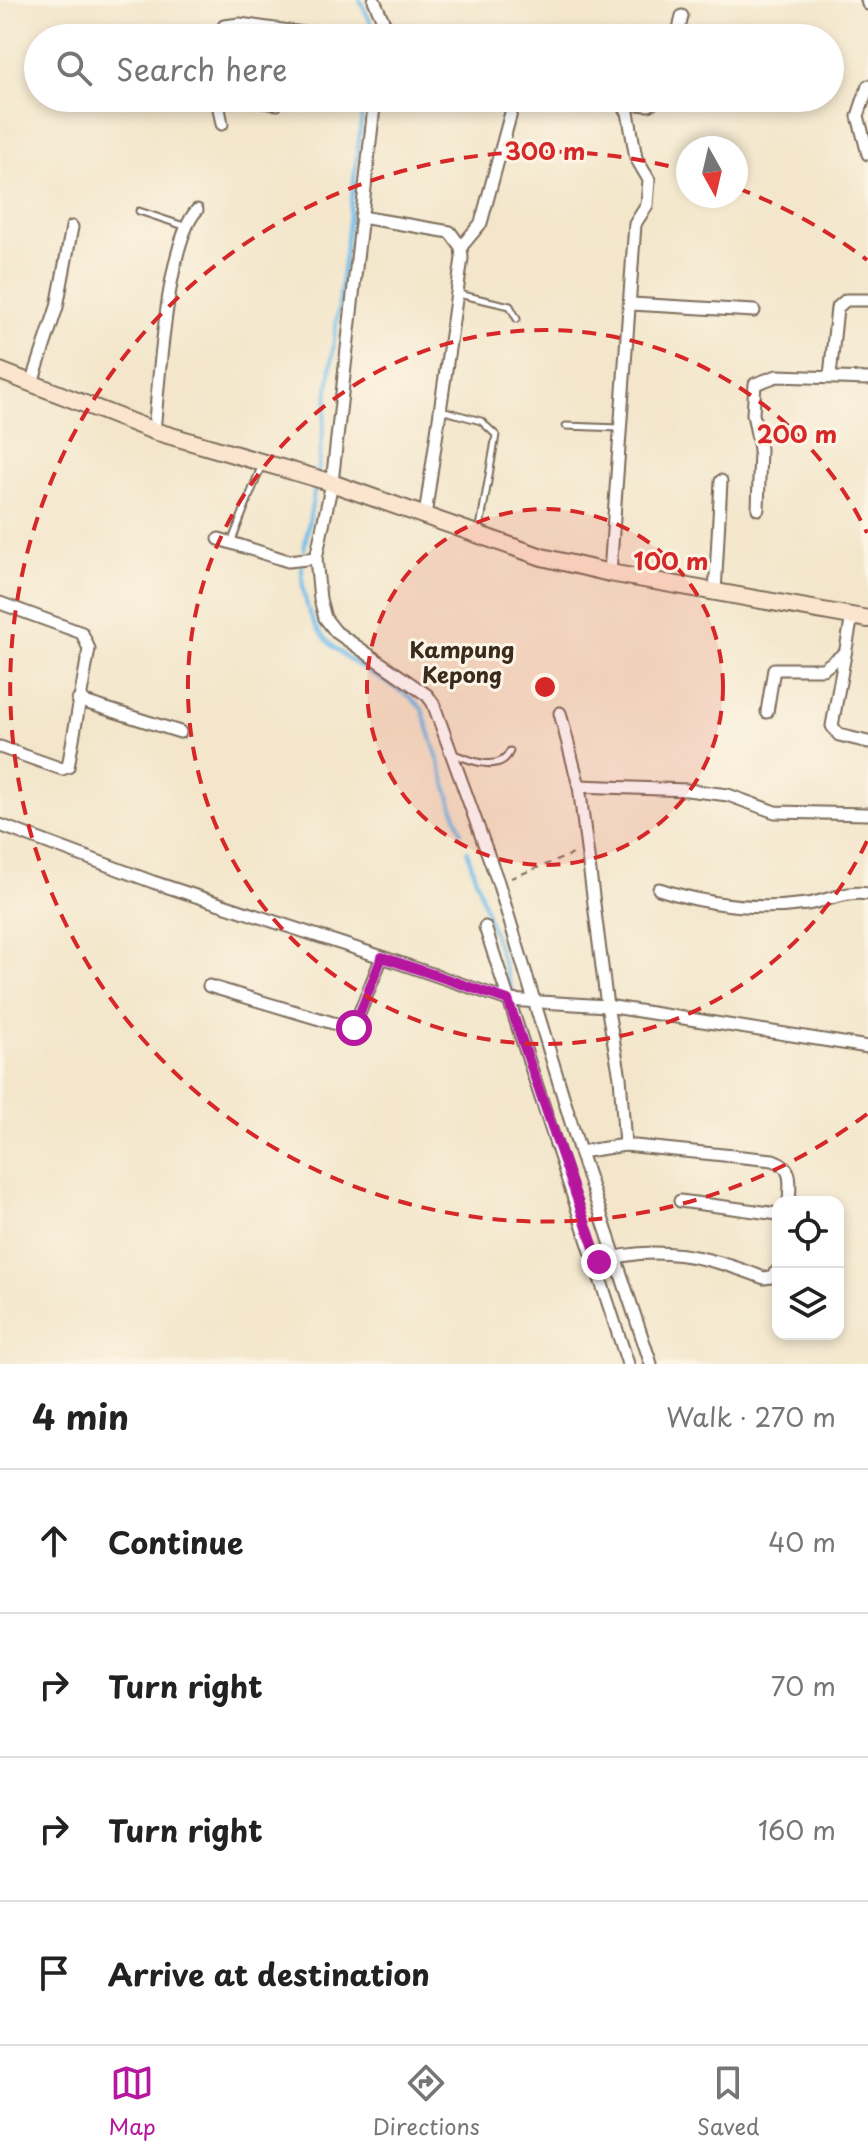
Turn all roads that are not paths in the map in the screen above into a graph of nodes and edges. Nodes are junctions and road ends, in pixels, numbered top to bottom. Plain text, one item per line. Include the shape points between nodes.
1 (374, 0) edge
2 (682, 16) dead end
3 (382, 24) edge
4 (680, 24) edge
5 (868, 86) edge
6 (220, 112) edge
7 (373, 112) edge
8 (511, 112) edge
9 (625, 112) edge
10 (222, 124) dead end
11 (868, 154) edge
12 (197, 210) dead end
13 (139, 211) dead end
14 (361, 217) junction
15 (184, 226) junction
16 (72, 227) dead end
17 (461, 247) junction
18 (458, 294) junction
19 (868, 300) edge
20 (631, 304) junction
21 (754, 311) dead end
22 (517, 319) dead end
23 (0, 371) edge
24 (830, 376) junction
25 (868, 379) edge
26 (32, 383) junction
27 (441, 410) junction
28 (566, 426) dead end
29 (621, 428) junction
30 (154, 431) junction
31 (263, 462) junction
32 (721, 481) dead end
33 (329, 482) junction
34 (758, 509) dead end
35 (425, 516) junction
36 (479, 534) junction
37 (219, 539) dead end
38 (231, 543) junction
39 (316, 558) junction
40 (610, 573) junction
41 (715, 593) junction
42 (0, 603) edge
43 (860, 617) edge
44 (845, 653) junction
45 (78, 700) junction
46 (767, 712) dead end
47 (560, 713) dead end
48 (180, 732) dead end
49 (868, 742) edge
50 (0, 747) edge
51 (510, 751) dead end
52 (452, 753) junction
53 (579, 786) junction
54 (868, 814) edge
55 (0, 825) edge
56 (659, 889) dead end
57 (868, 894) edge
58 (485, 927) dead end
59 (382, 957) junction
60 (209, 986) dead end
61 (534, 999) junction
62 (510, 1000) junction
63 (607, 1006) junction
64 (868, 1047) edge
65 (625, 1145) junction
66 (580, 1152) junction
67 (789, 1196) edge
68 (680, 1201) dead end
69 (772, 1213) edge
70 (616, 1255) junction
71 (598, 1262) junction
72 (772, 1276) edge
73 (628, 1364) edge
74 (651, 1364) edge

1 - 3 street
2 - 4 street
5 - 11 street via 858,116
6 - 10 street
7 - 14 street
8 - 17 street via 481,223
9 - 20 street via 651,193 635,224
12 - 15 street
13 - 15 lane
14 - 17 street via 450,232
14 - 33 street
15 - 30 street via 165,328
16 - 26 street via 57,307
17 - 18 street
18 - 22 lane via 510,306
18 - 27 street
19 - 24 street via 846,300 837,308
20 - 21 street
20 - 29 street
23 - 26 main road
24 - 25 street
24 - 34 street via 777,376 755,384
26 - 30 main road
27 - 35 street
27 - 36 lane via 481,421 496,435
28 - 29 lane
29 - 40 street
30 - 31 main road
31 - 33 main road
31 - 38 lane
32 - 41 street
33 - 35 main road
33 - 39 street
35 - 36 main road
36 - 40 main road via 542,557
37 - 38 street
38 - 39 street via 288,561
39 - 52 street via 325,618 336,632 431,699
40 - 41 main road
41 - 43 main road
42 - 45 street via 87,638
43 - 44 street
44 - 46 street via 823,669 774,669
44 - 49 street via 832,726 839,735
45 - 48 street
45 - 50 street via 67,768
47 - 53 street
51 - 52 lane via 496,764
52 - 61 street
53 - 54 street via 728,795 775,812
53 - 63 street
55 - 59 street
56 - 57 street via 731,907 807,904
58 - 62 street
59 - 60 street via 353,1029
59 - 62 street
61 - 62 street
61 - 63 street
61 - 66 street
62 - 71 street
63 - 64 street
63 - 65 street
65 - 66 street
65 - 67 street via 781,1163 790,1175
66 - 70 street
68 - 69 street
70 - 71 street
70 - 72 street via 689,1255
70 - 74 street
71 - 73 street

